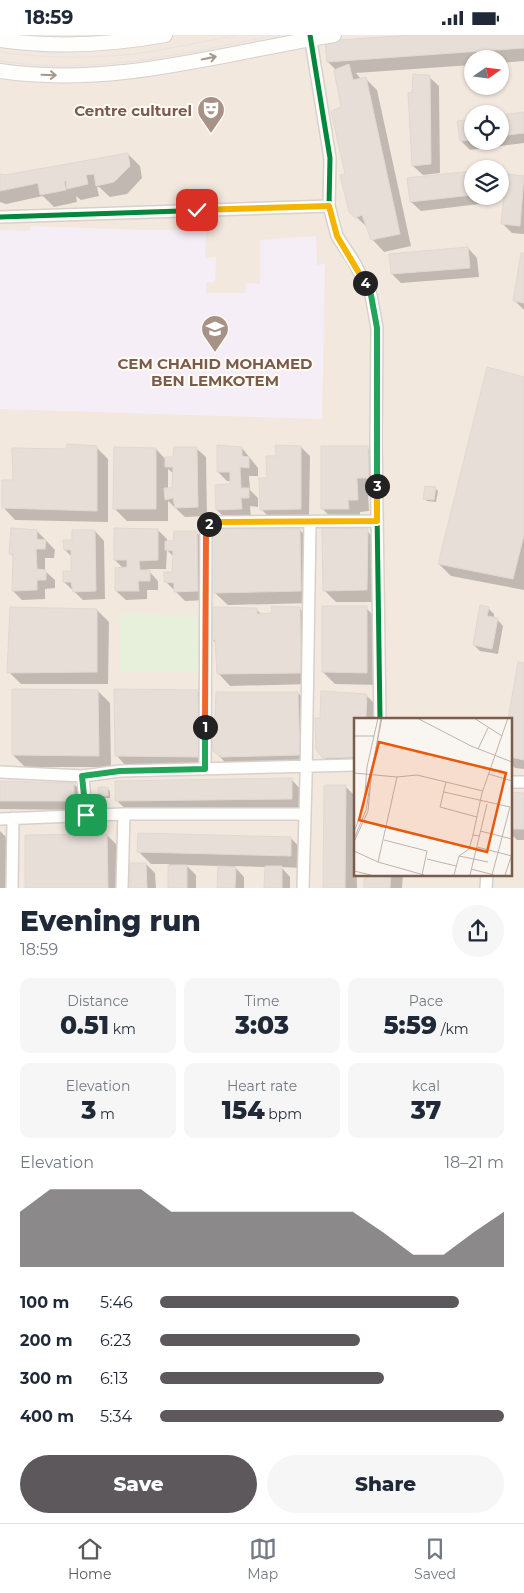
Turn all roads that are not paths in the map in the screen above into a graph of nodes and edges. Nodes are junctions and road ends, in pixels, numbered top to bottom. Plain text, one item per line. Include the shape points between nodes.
1 (165, 35) edge
2 (334, 35) edge
3 (310, 37) edge
4 (0, 40) edge
5 (0, 71) edge
6 (329, 206) junction
7 (0, 217) edge
8 (377, 521) junction
9 (310, 522) junction
10 (380, 718) edge
11 (354, 765) edge
12 (306, 767) junction
13 (205, 769) junction
14 (0, 772) edge
15 (82, 776) junction
16 (124, 814) junction
17 (305, 814) junction
18 (86, 815) junction
19 (0, 819) edge
20 (13, 819) junction
21 (12, 888) edge
22 (122, 888) edge
23 (303, 888) edge

1 - 4 street via 95,45
2 - 3 street
5 -> 3 street via 74,76 129,73
3 - 6 street via 330,158
6 - 7 street
6 - 8 street via 337,236 364,279 375,312
8 - 9 street
8 - 10 street
9 - 12 street
9 - 13 street via 217,522 208,525
11 - 12 street
12 - 13 street
12 - 17 street
13 - 15 street via 120,771
14 - 15 street
15 - 18 street
16 - 17 street
16 - 18 street
16 - 22 street
17 - 23 street
18 - 20 street
19 - 20 street
20 - 21 street

